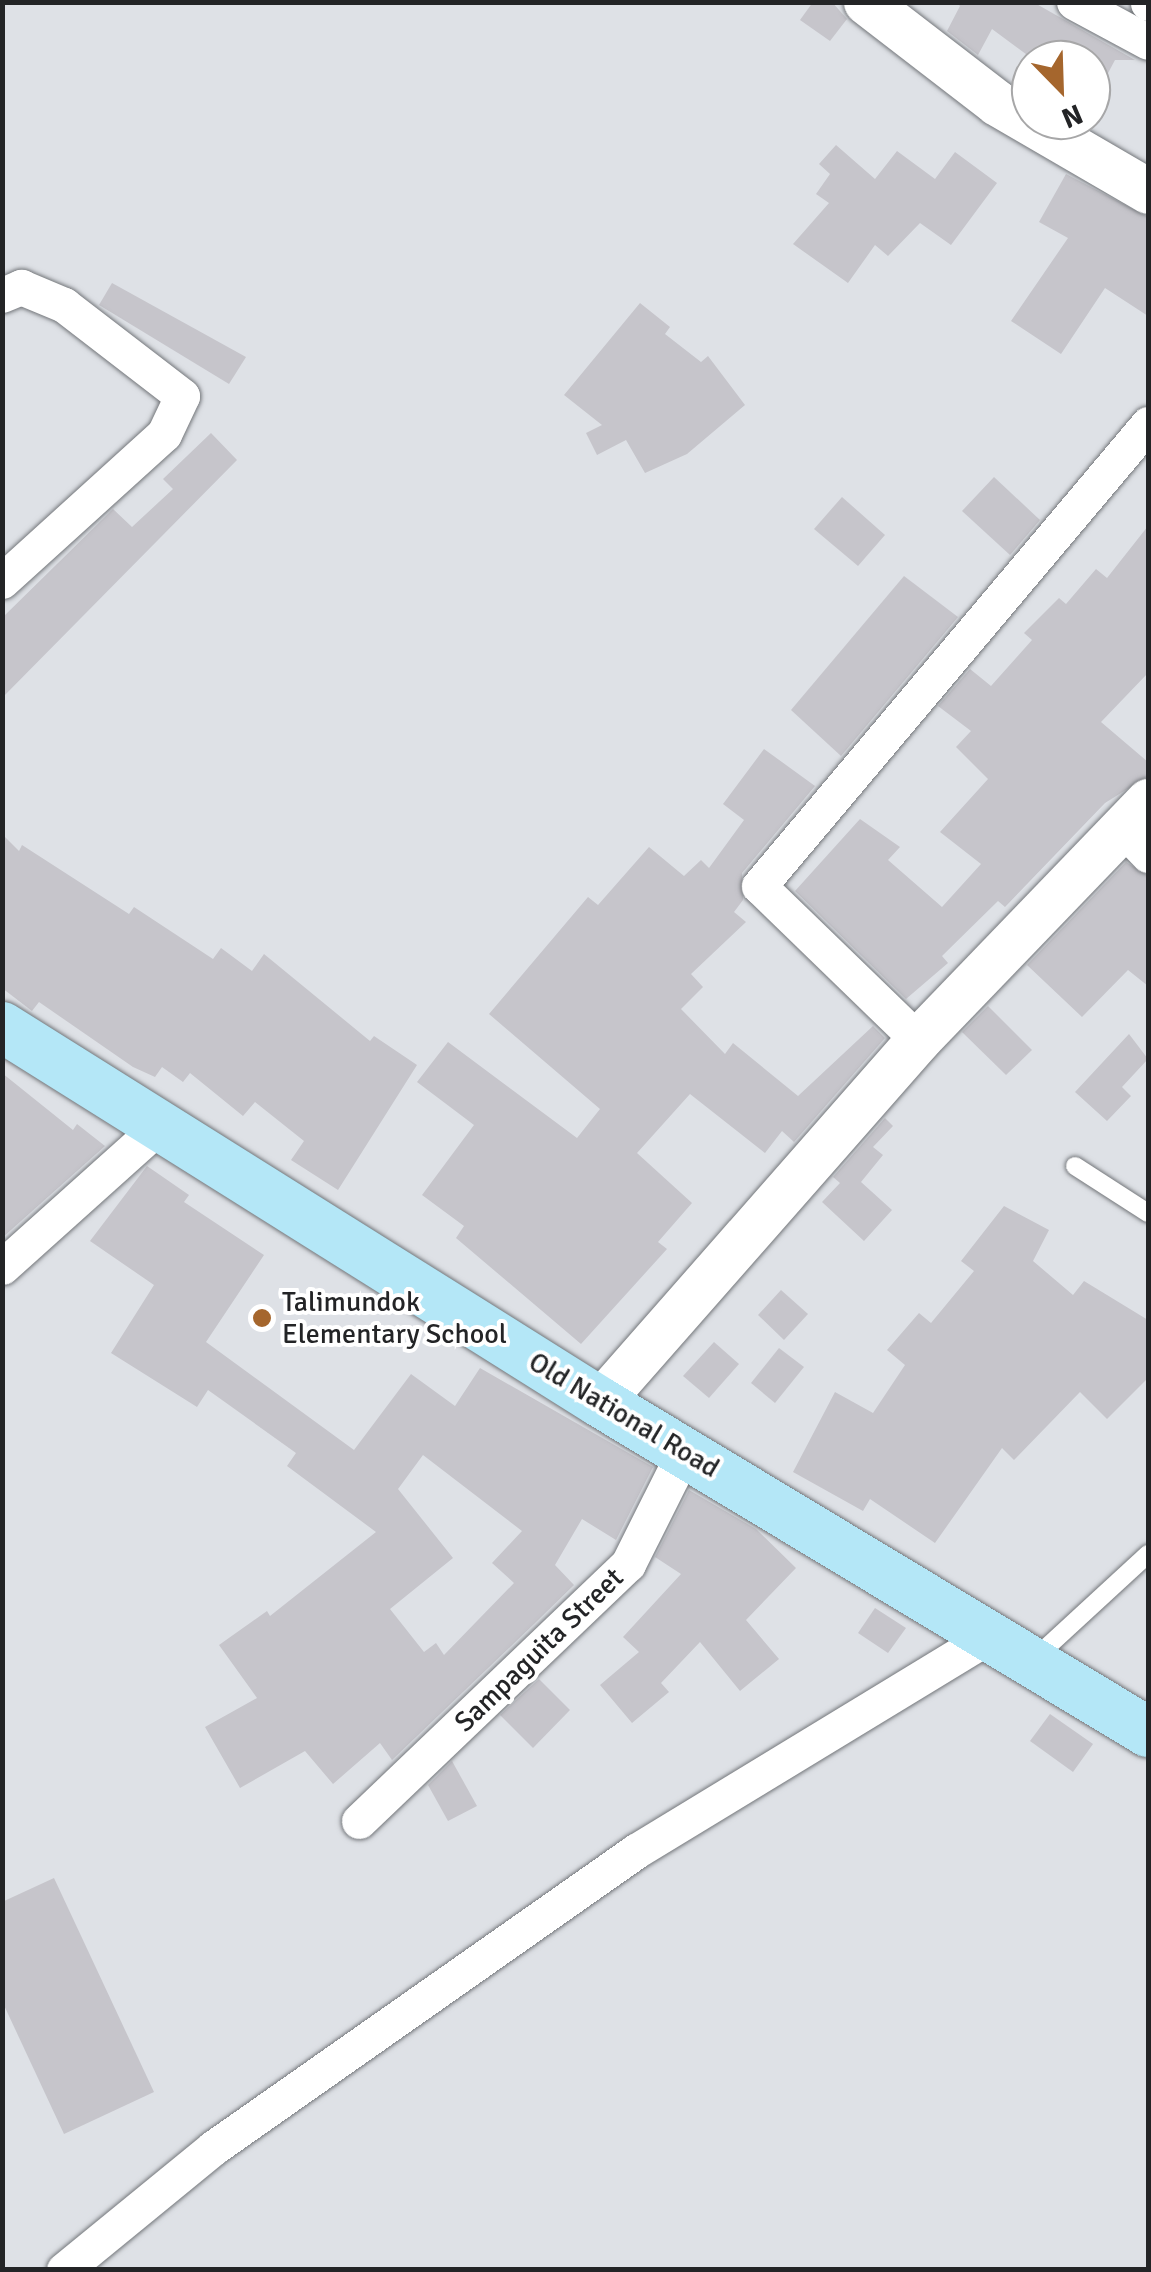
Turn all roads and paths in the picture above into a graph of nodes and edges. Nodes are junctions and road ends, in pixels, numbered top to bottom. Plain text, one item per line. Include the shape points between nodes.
1 (866, 2) edge
2 (1074, 2) edge
3 (1148, 42) edge
4 (1148, 191) edge
5 (2, 295) edge
6 (1148, 424) edge
7 (2, 582) edge
8 (1140, 829) edge
9 (2, 1027) edge
10 (918, 1040) junction
11 (160, 1125) junction
12 (1075, 1166) dead end
13 (1148, 1213) edge
14 (2, 1267) edge
15 (600, 1402) junction
16 (684, 1452) junction
17 (1148, 1554) edge
18 (989, 1636) junction
19 (1031, 1661) junction
20 (1148, 1732) edge
21 (359, 1821) dead end
22 (64, 2270) edge

1 - 4 street via 997,103
2 - 3 street
5 - 7 street via 21,287 64,305 182,396 164,434
6 - 10 street via 759,886
8 - 10 street
9 - 11 main road, Old National Road
10 - 15 street
11 - 14 street
11 - 15 main road, Old National Road
12 - 13 lane
15 - 16 main road, Old National Road
16 - 18 main road, Old National Road
16 - 21 street, Sampaguita Street via 628,1564
17 - 19 lane
18 - 19 main road, Old National Road
18 - 22 street via 636,1851 212,2148
19 - 20 main road, Old National Road

